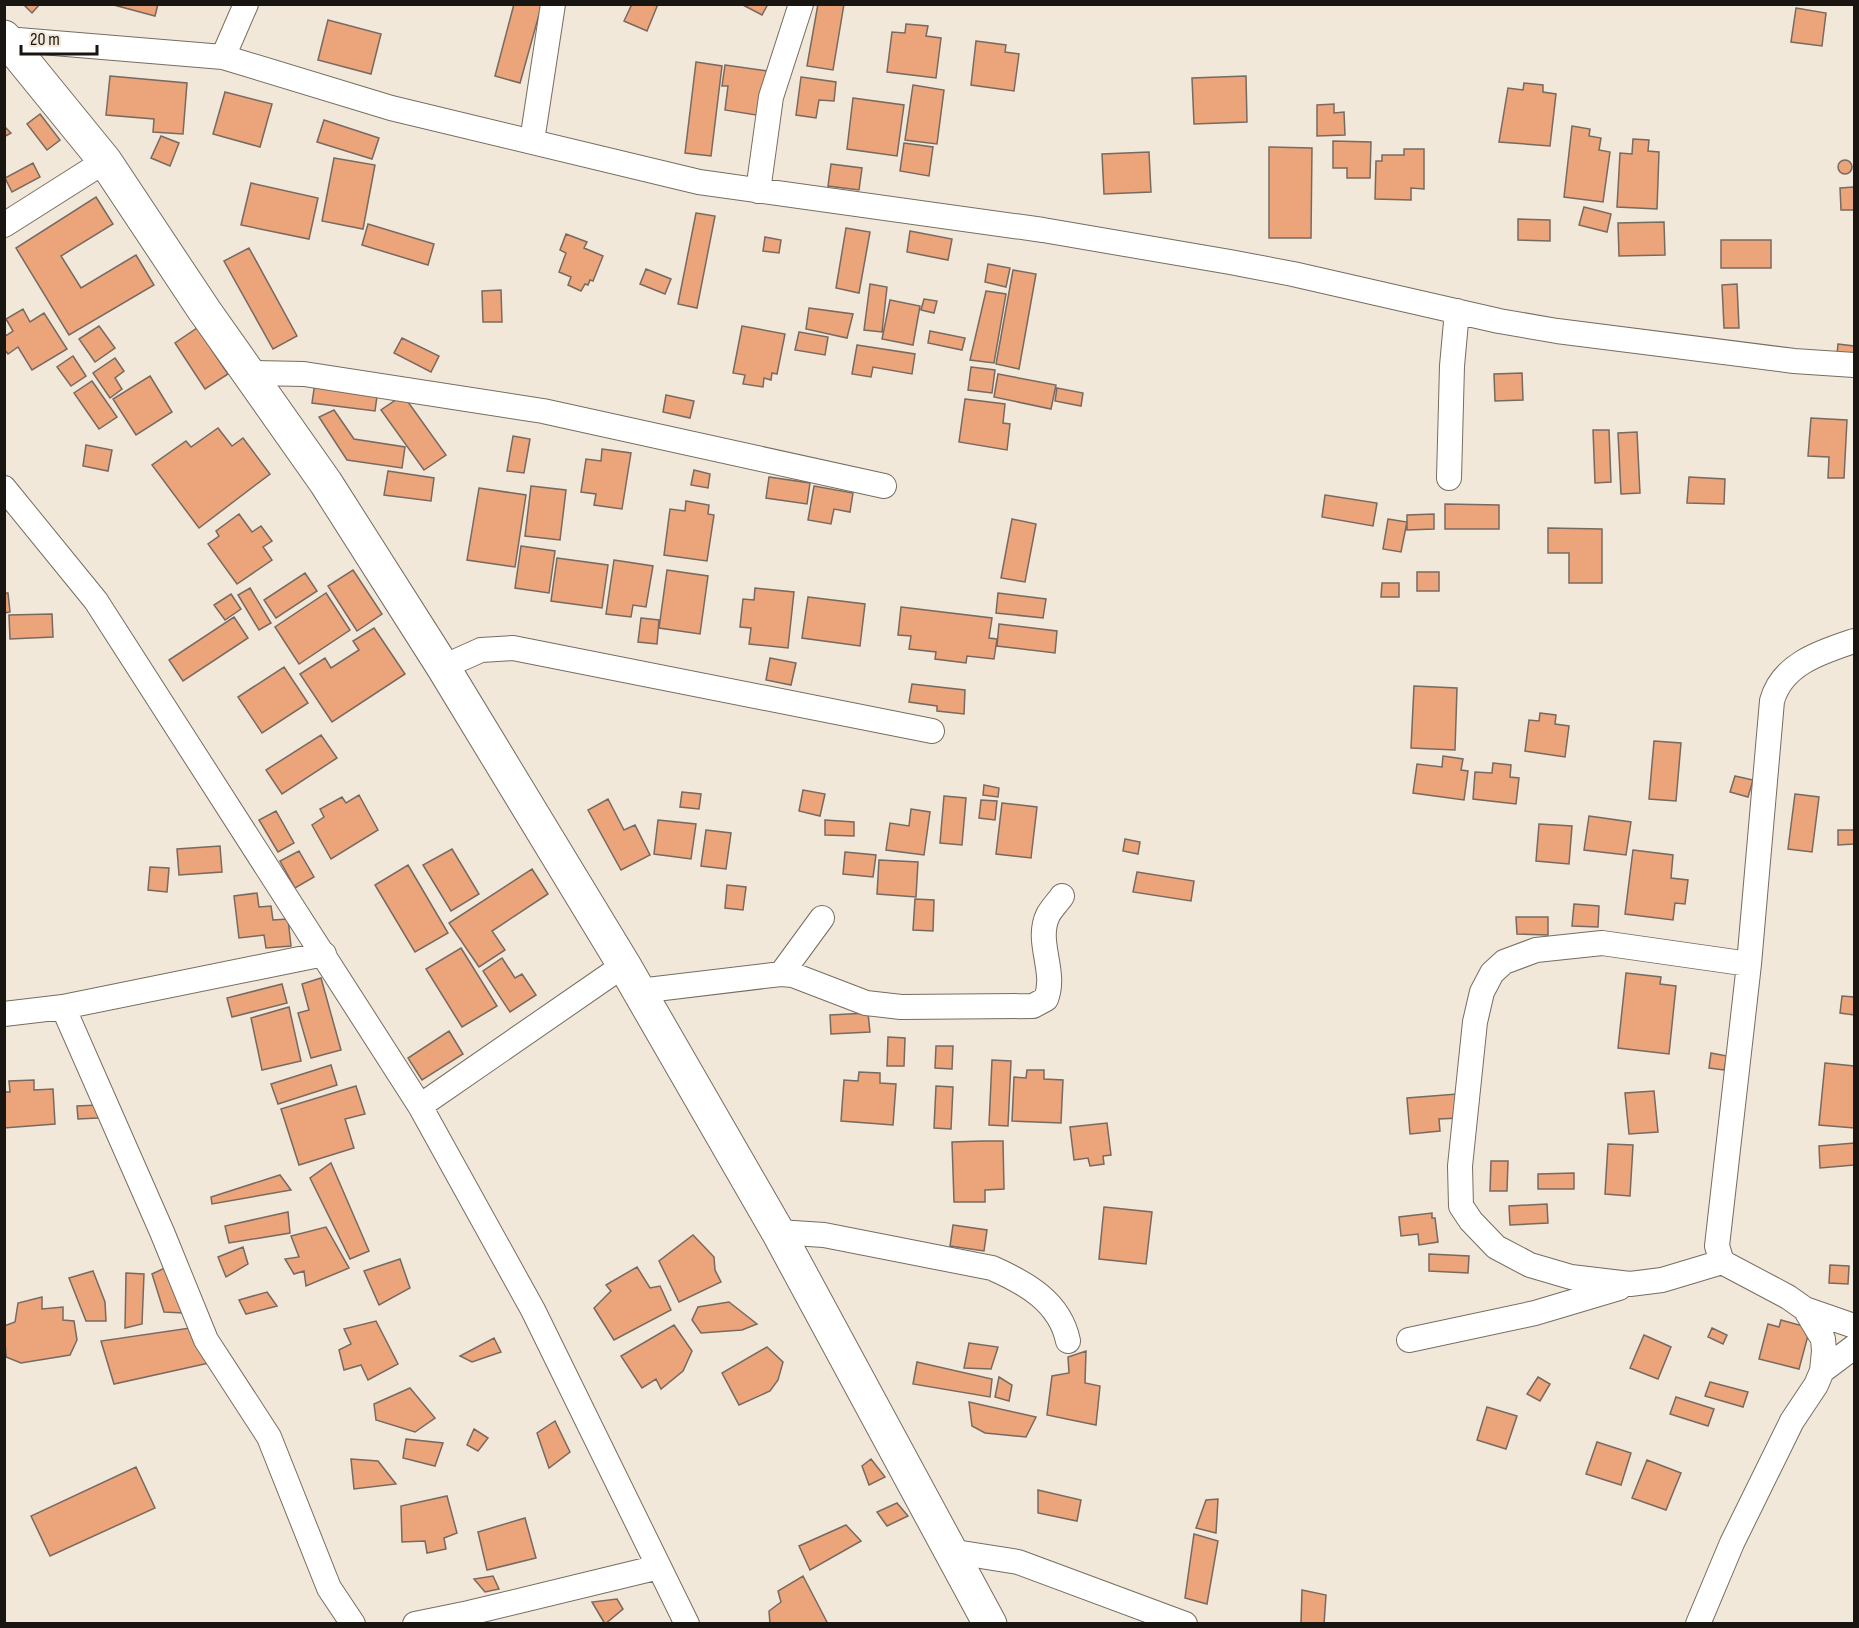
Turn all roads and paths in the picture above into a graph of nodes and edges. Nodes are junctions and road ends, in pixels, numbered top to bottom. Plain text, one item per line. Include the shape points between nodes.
1 (246, 4) edge
2 (553, 4) edge
3 (801, 4) edge
4 (5, 38) edge
5 (224, 57) junction
6 (532, 141) junction
7 (105, 161) junction
8 (758, 191) junction
9 (4, 225) edge
10 (1457, 311) junction
11 (1854, 365) edge
12 (248, 373) junction
13 (1449, 478) dead end
14 (884, 486) dead end
15 (4, 488) edge
16 (1854, 641) edge
17 (443, 668) junction
18 (932, 731) dead end
19 (1062, 896) dead end
20 (822, 918) dead end
21 (324, 954) junction
22 (1749, 964) junction
23 (781, 974) junction
24 (632, 978) junction
25 (63, 1007) junction
26 (4, 1014) edge
27 (420, 1106) junction
28 (778, 1232) junction
29 (1722, 1262) junction
30 (1630, 1284) junction
31 (1805, 1309) junction
32 (1854, 1326) edge
33 (1409, 1340) dead end
34 (1068, 1341) dead end
35 (1854, 1347) edge
36 (1822, 1371) junction
37 (949, 1551) junction
38 (659, 1567) junction
39 (468, 1618) edge
40 (353, 1623) edge
41 (416, 1623) edge
42 (687, 1623) edge
43 (990, 1623) edge
44 (1185, 1623) edge
45 (1698, 1623) edge

1 - 5 street
2 - 6 street
3 - 8 street via 771,97
4 - 5 street
4 - 7 street
5 - 6 street via 391,108
6 - 8 street via 699,182
7 - 9 street
7 - 12 street
8 - 10 street via 1230,262
10 - 11 street via 1557,331
10 - 13 street
12 - 14 street via 304,374 543,411
12 - 17 street via 326,483
15 - 21 street via 96,601
16 - 22 street via 1804,662 1783,676 1775,691
17 - 18 street via 481,650 513,648
17 - 24 street
19 - 23 street via 1045,928 1049,992 1046,999 1033,1006 901,1007 866,1003
20 - 23 street
21 - 25 street
21 - 27 street
22 - 29 street via 1717,1245
22 - 30 street via 1602,943 1571,945 1536,950 1504,962 1492,973 1482,992 1466,1100 1461,1206 1496,1247 1530,1265 1571,1277
23 - 24 street
24 - 27 street
24 - 28 street
25 - 26 street
25 - 40 street via 206,1340 269,1437 328,1588
27 - 38 street via 533,1311
28 - 34 street via 824,1235 992,1268 1011,1276 1049,1303 1060,1316
28 - 37 street
29 - 30 street via 1662,1280
29 - 31 street
30 - 33 street via 1535,1313
31 - 32 street
31 - 36 street via 1823,1339
35 - 36 street
36 - 45 street via 1792,1421
37 - 43 street
37 - 44 street via 1018,1562
38 - 39 street
38 - 42 street
39 - 41 street

